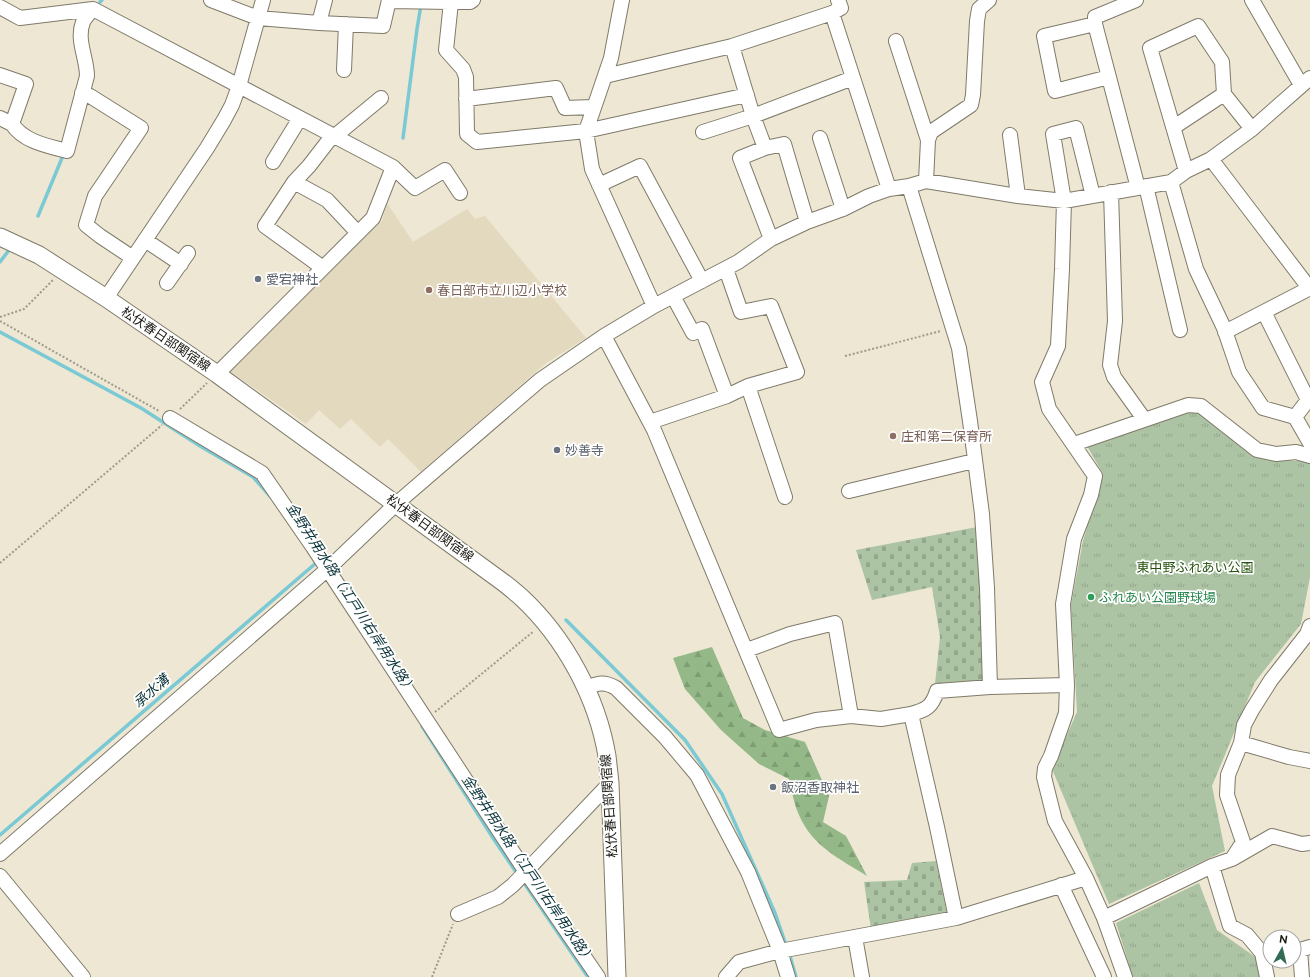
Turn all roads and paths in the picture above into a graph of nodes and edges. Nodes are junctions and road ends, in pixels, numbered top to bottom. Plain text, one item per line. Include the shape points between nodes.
1 (211, 0) edge
2 (263, 0) edge
3 (325, 0) edge
4 (389, 0) edge
5 (473, 0) edge
6 (622, 0) edge
7 (838, 0) edge
8 (989, 0) edge
9 (1136, 0) edge
10 (1252, 0) edge
11 (451, 2) junction
12 (1116, 4) edge
13 (0, 7) edge
14 (93, 9) junction
15 (832, 13) junction
16 (258, 18) junction
17 (319, 23) junction
18 (346, 24) junction
19 (1095, 24) junction
20 (896, 41) dead end
21 (732, 46) junction
22 (344, 70) dead end
23 (0, 75) edge
24 (605, 76) junction
25 (1109, 77) junction
26 (853, 78) junction
27 (1306, 82) edge
28 (239, 86) junction
29 (82, 93) junction
30 (1224, 94) junction
31 (747, 95) junction
32 (381, 98) dead end
33 (466, 99) junction
34 (593, 106) junction
35 (754, 116) junction
36 (300, 118) junction
37 (6, 121) edge
38 (1174, 127) junction
39 (1252, 129) junction
40 (586, 131) junction
41 (703, 132) dead end
42 (1010, 134) dead end
43 (334, 136) junction
44 (820, 138) dead end
45 (928, 140) junction
46 (765, 148) junction
47 (1212, 160) junction
48 (273, 162) dead end
49 (393, 167) junction
50 (1186, 171) junction
51 (926, 181) junction
52 (294, 182) junction
53 (1171, 182) junction
54 (599, 186) junction
55 (909, 186) junction
56 (1142, 187) junction
57 (889, 189) junction
58 (1111, 192) junction
59 (460, 194) dead end
60 (1018, 196) junction
61 (1093, 196) junction
62 (1064, 201) junction
63 (843, 209) junction
64 (807, 222) junction
65 (358, 233) junction
66 (0, 237) edge
67 (771, 239) junction
68 (145, 240) junction
69 (133, 258) junction
70 (323, 268) junction
71 (726, 269) junction
72 (62, 270) junction
73 (702, 281) junction
74 (167, 283) dead end
75 (1310, 289) edge
76 (673, 296) junction
77 (106, 298) junction
78 (654, 306) junction
79 (1264, 312) junction
80 (0, 317) edge
81 (0, 321) edge
82 (953, 328) junction
83 (1180, 330) dead end
84 (1225, 332) junction
85 (604, 336) junction
86 (845, 356) dead end
87 (217, 374) junction
88 (748, 386) junction
89 (727, 396) junction
90 (1309, 399) edge
91 (1294, 417) junction
92 (170, 418) junction
93 (1144, 419) junction
94 (650, 422) junction
95 (158, 428) dead end
96 (1310, 443) edge
97 (1074, 444) junction
98 (1310, 456) edge
99 (974, 461) junction
100 (849, 490) dead end
101 (785, 497) dead end
102 (396, 504) junction
103 (0, 563) edge
104 (324, 573) junction
105 (543, 620) junction
106 (1310, 626) edge
107 (747, 650) junction
108 (1067, 685) junction
109 (990, 687) junction
110 (586, 688) junction
111 (911, 714) junction
112 (851, 716) junction
113 (427, 719) junction
114 (1241, 743) junction
115 (1310, 761) edge
116 (610, 784) junction
117 (1310, 843) edge
118 (0, 854) edge
119 (1232, 859) junction
120 (1212, 866) junction
121 (526, 872) junction
122 (0, 876) edge
123 (1086, 878) junction
124 (1061, 885) junction
125 (458, 914) joint
126 (956, 918) junction
127 (1104, 918) junction
128 (855, 937) junction
129 (1310, 947) edge
130 (780, 951) junction
131 (83, 977) edge
132 (432, 977) edge
133 (598, 977) edge
134 (617, 977) edge
135 (726, 977) edge
136 (788, 977) edge
137 (862, 977) edge
138 (1104, 977) edge
139 (1125, 977) edge
140 (1267, 977) edge
141 (1302, 977) edge

1 - 16 street
2 - 16 street
3 - 17 street
4 - 11 street
4 - 18 street via 383,26
5 - 11 street
6 - 24 street
7 - 15 street via 841,8
8 - 45 street via 979,9 973,95 970,105 931,132
9 - 12 street
10 - 27 street
11 - 33 street via 446,50 463,69 466,77
12 - 19 street via 1095,17
13 - 14 street via 20,18
14 - 28 street
14 - 29 street via 83,21 81,32 87,68
15 - 21 street
15 - 26 street
16 - 17 street
16 - 28 street
17 - 18 street
18 - 22 street
19 - 25 street
19 - 25 street via 1044,36 1055,91
20 - 45 street
21 - 24 street
21 - 31 street
23 - 37 street via 26,84
24 - 34 street
25 - 56 street
26 - 35 street
26 - 57 street
27 - 39 street
28 - 36 street
28 - 68 street via 232,105 207,148
29 - 37 street via 67,151 37,143
29 - 69 street via 142,128 95,196 86,225
30 - 38 street
30 - 38 street via 1222,62 1198,26 1150,48
30 - 39 street
31 - 35 street
31 - 40 street
32 - 43 street
33 - 34 street via 556,88 565,108
33 - 40 street via 467,134 477,142
34 - 40 street
35 - 41 street
35 - 46 street
36 - 43 street
36 - 48 street
38 - 50 street
39 - 47 street
40 - 54 street via 592,169
42 - 60 street
43 - 49 street
43 - 52 street
44 - 63 street
45 - 51 street
46 - 64 street via 784,144
46 - 67 street via 740,158
47 - 50 street
47 - 75 street
49 - 59 street via 415,188 445,170
49 - 65 street via 373,218
50 - 53 street
51 - 55 street
51 - 60 street
52 - 65 street via 327,200
52 - 70 street via 265,226
53 - 56 street
53 - 84 street via 1196,269
54 - 73 street via 640,166
54 - 78 street
55 - 57 street
55 - 82 street
56 - 58 street
56 - 83 street
57 - 63 street
58 - 61 street
58 - 93 street via 1115,321 1110,365 1114,378
60 - 62 street
61 - 62 street
61 - 62 street via 1076,128 1053,134
62 - 97 street via 1058,346 1042,382 1049,409
63 - 64 street
64 - 67 street
65 - 70 street
66 - 72 main road, 松伏春日部関宿線 via 39,255
67 - 71 street
68 - 69 street
68 - 74 street via 184,258
69 - 77 street
70 - 87 street
71 - 73 street
71 - 88 street via 741,312 771,306 797,372
72 - 77 main road, 松伏春日部関宿線
72 - 80 path via 24,309
73 - 76 street
75 - 79 street
76 - 78 street
76 - 89 street via 692,333 702,329
77 - 87 main road, 松伏春日部関宿線
78 - 85 street
79 - 84 street
79 - 90 street
81 - 92 path
82 - 86 path
82 - 99 street via 959,348
84 - 91 street via 1239,372 1263,408
85 - 94 street
85 - 102 street via 540,380
87 - 92 path
87 - 102 main road, 松伏春日部関宿線
88 - 89 street
88 - 101 street
89 - 94 street
90 - 91 street
91 - 96 street
92 - 104 street via 262,473 313,547
93 - 97 street
93 - 98 street via 1188,405 1202,406 1257,450 1276,454 1296,452
94 - 107 street
95 - 103 path
97 - 108 street via 1095,476 1091,495 1074,539 1063,604
99 - 100 street
99 - 109 street via 982,514 987,581
102 - 104 street
102 - 105 main road, 松伏春日部関宿線 via 500,580
104 - 113 street
104 - 118 street
105 - 110 main road, 松伏春日部関宿線
105 - 113 path via 537,628
106 - 114 street via 1307,634 1271,680 1252,710 1244,725
107 - 112 street via 779,730 816,720
107 - 112 street via 790,634 835,623
108 - 109 street
108 - 123 street via 1066,713 1044,777 1055,821
109 - 111 street via 937,691 934,701 923,711
110 - 116 main road, 松伏春日部関宿線 via 607,756
110 - 130 street via 608,683 616,688 665,737 697,775 748,872
111 - 112 street via 881,719
111 - 126 street
113 - 121 street
114 - 115 street
114 - 119 street via 1228,775 1227,795 1243,842
116 - 121 street
116 - 134 main road, 松伏春日部関宿線
117 - 119 street via 1302,844 1272,836
119 - 120 street
120 - 127 street
120 - 140 street via 1230,926 1247,935 1262,953
121 - 125 street via 498,897
121 - 133 street
122 - 131 street
123 - 124 street
123 - 127 street
124 - 126 street
124 - 138 street
125 - 132 path
126 - 128 street
127 - 139 street
128 - 130 street
128 - 137 street
129 - 141 street via 1300,950
130 - 135 street via 739,962
130 - 136 street

